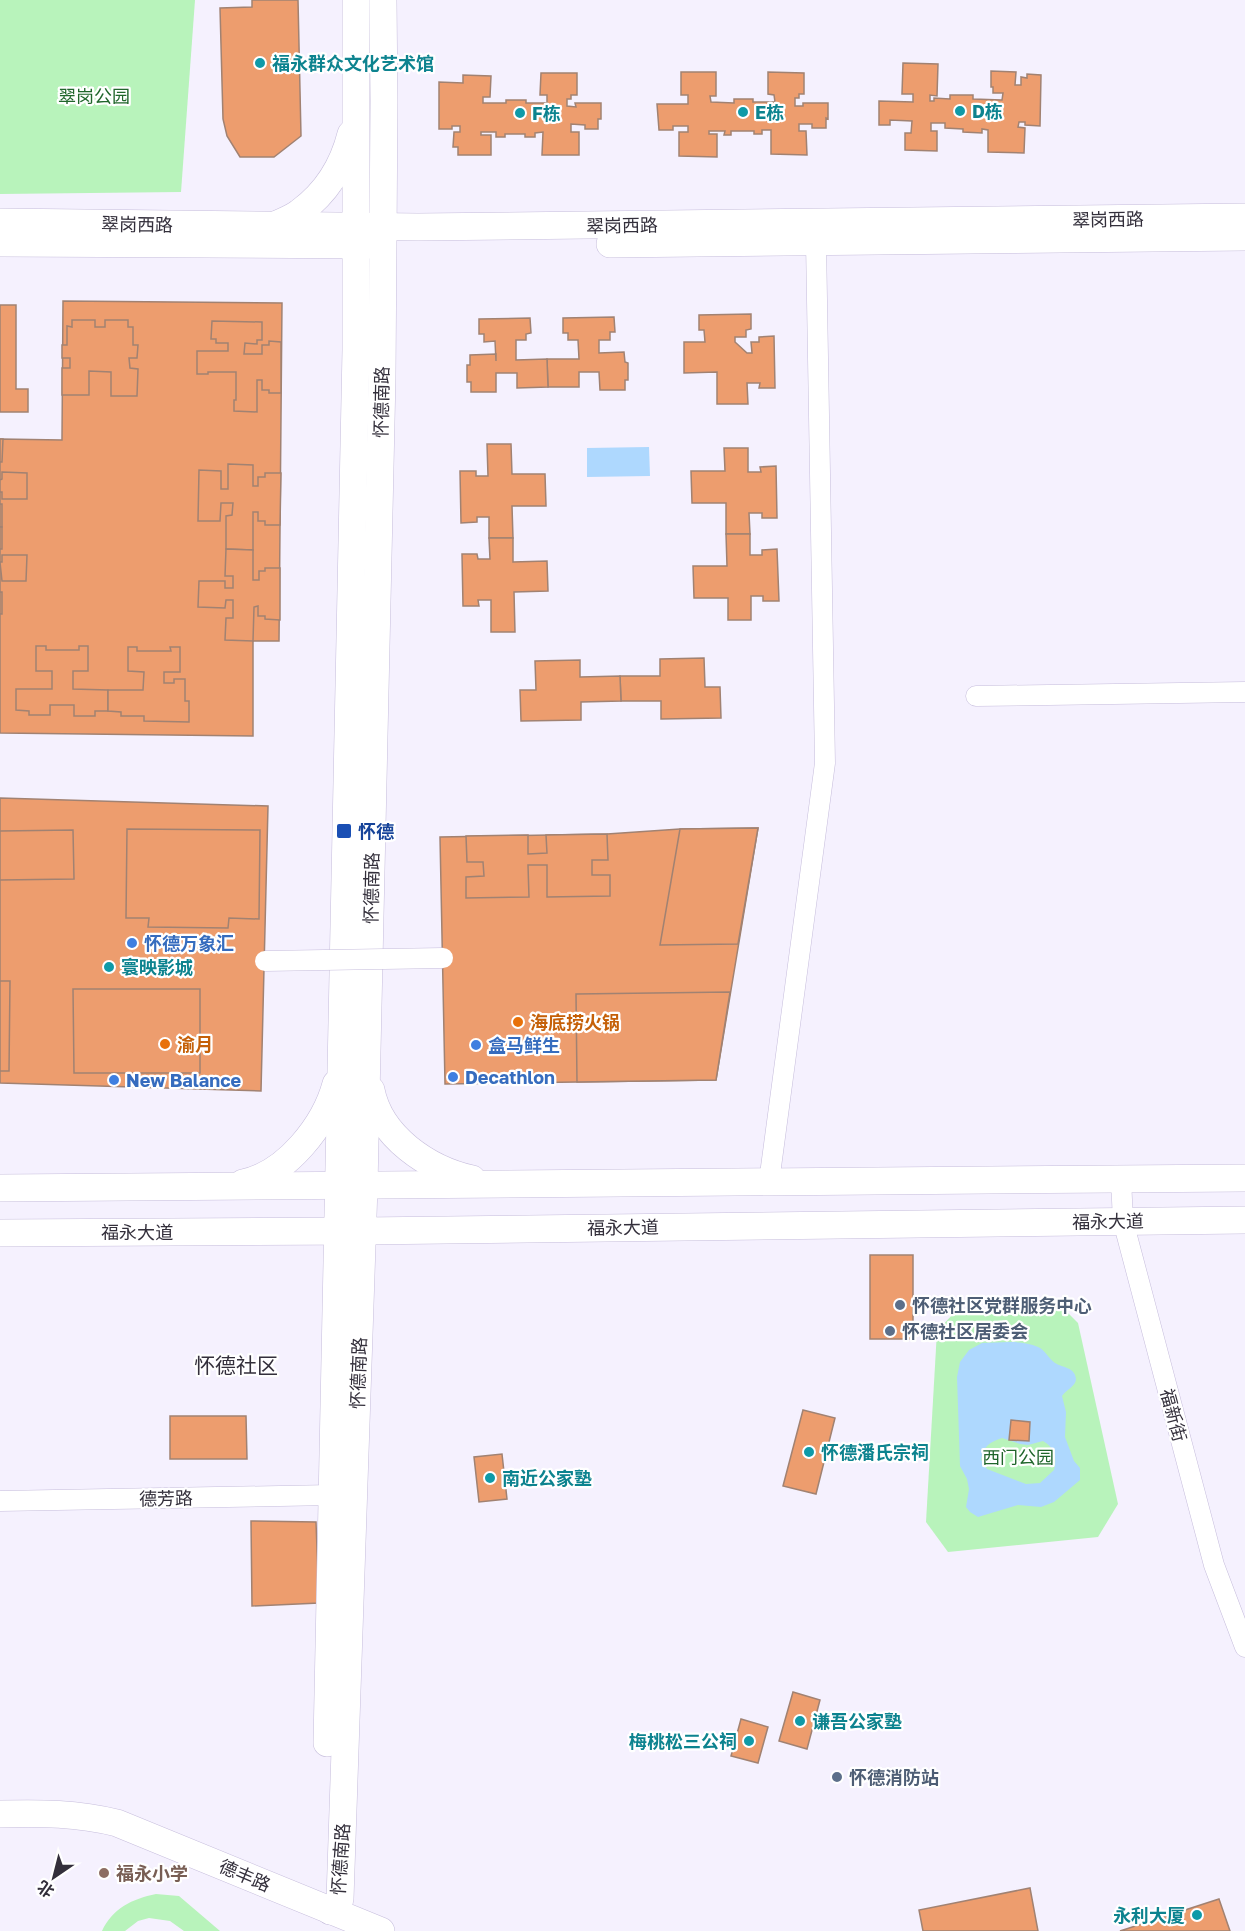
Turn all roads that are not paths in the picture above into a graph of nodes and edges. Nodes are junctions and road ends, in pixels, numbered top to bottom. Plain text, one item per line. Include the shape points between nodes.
1 (356, 0) edge
2 (383, 0) edge
3 (357, 110) junction
4 (1245, 217) edge
5 (0, 222) edge
6 (273, 225) junction
7 (356, 236) junction
8 (383, 236) junction
9 (1245, 237) edge
10 (816, 242) junction
11 (0, 243) edge
12 (1245, 692) edge
13 (976, 696) dead end
14 (443, 958) dead end
15 (265, 961) dead end
16 (354, 1067) junction
17 (1245, 1178) edge
18 (1121, 1179) junction
19 (769, 1182) junction
20 (496, 1184) junction
21 (227, 1186) junction
22 (352, 1186) junction
23 (0, 1188) edge
24 (1245, 1220) edge
25 (1123, 1221) junction
26 (351, 1231) junction
27 (0, 1233) edge
28 (333, 1495) junction
29 (0, 1501) edge
30 (1245, 1647) edge
31 (0, 1814) edge
32 (330, 1911) junction
33 (381, 1931) edge

1 - 3 main road, 怀德南路
2 - 8 main road, 怀德南路
3 - 6 main road via 349,143 324,191 299,214
3 - 7 main road, 怀德南路
4 - 8 main road, 翠岗西路
5 - 6 main road, 翠岗西路
6 - 7 main road, 翠岗西路
7 - 8 main road, 翠岗西路
7 - 11 main road, 翠岗西路
7 - 16 main road, 怀德南路
8 - 10 main road, 翠岗西路
8 - 16 main road, 怀德南路
9 - 10 main road, 翠岗西路
10 - 19 street via 825,763
12 - 13 street
14 - 15 street, bridge
16 - 20 main road via 382,1119 409,1149 463,1177
16 - 21 main road via 300,1148 266,1174
16 - 22 main road, 怀德南路
17 - 18 main road
18 - 19 main road
18 - 25 street, 福新街
19 - 20 main road
20 - 22 main road
21 - 22 main road
21 - 23 main road
22 - 26 main road, 怀德南路
24 - 25 main road, 福永大道
25 - 26 main road, 福永大道
25 - 30 street, 福新街 via 1214,1565
26 - 27 main road, 福永大道
26 - 28 main road, 怀德南路
26 - 32 main road, 怀德南路 via 340,1899
28 - 29 street, 德芳路
28 - 32 main road, 怀德南路 via 324,1893
31 - 32 main road, 德丰路 via 62,1813 117,1823
32 - 33 main road, 德丰路

